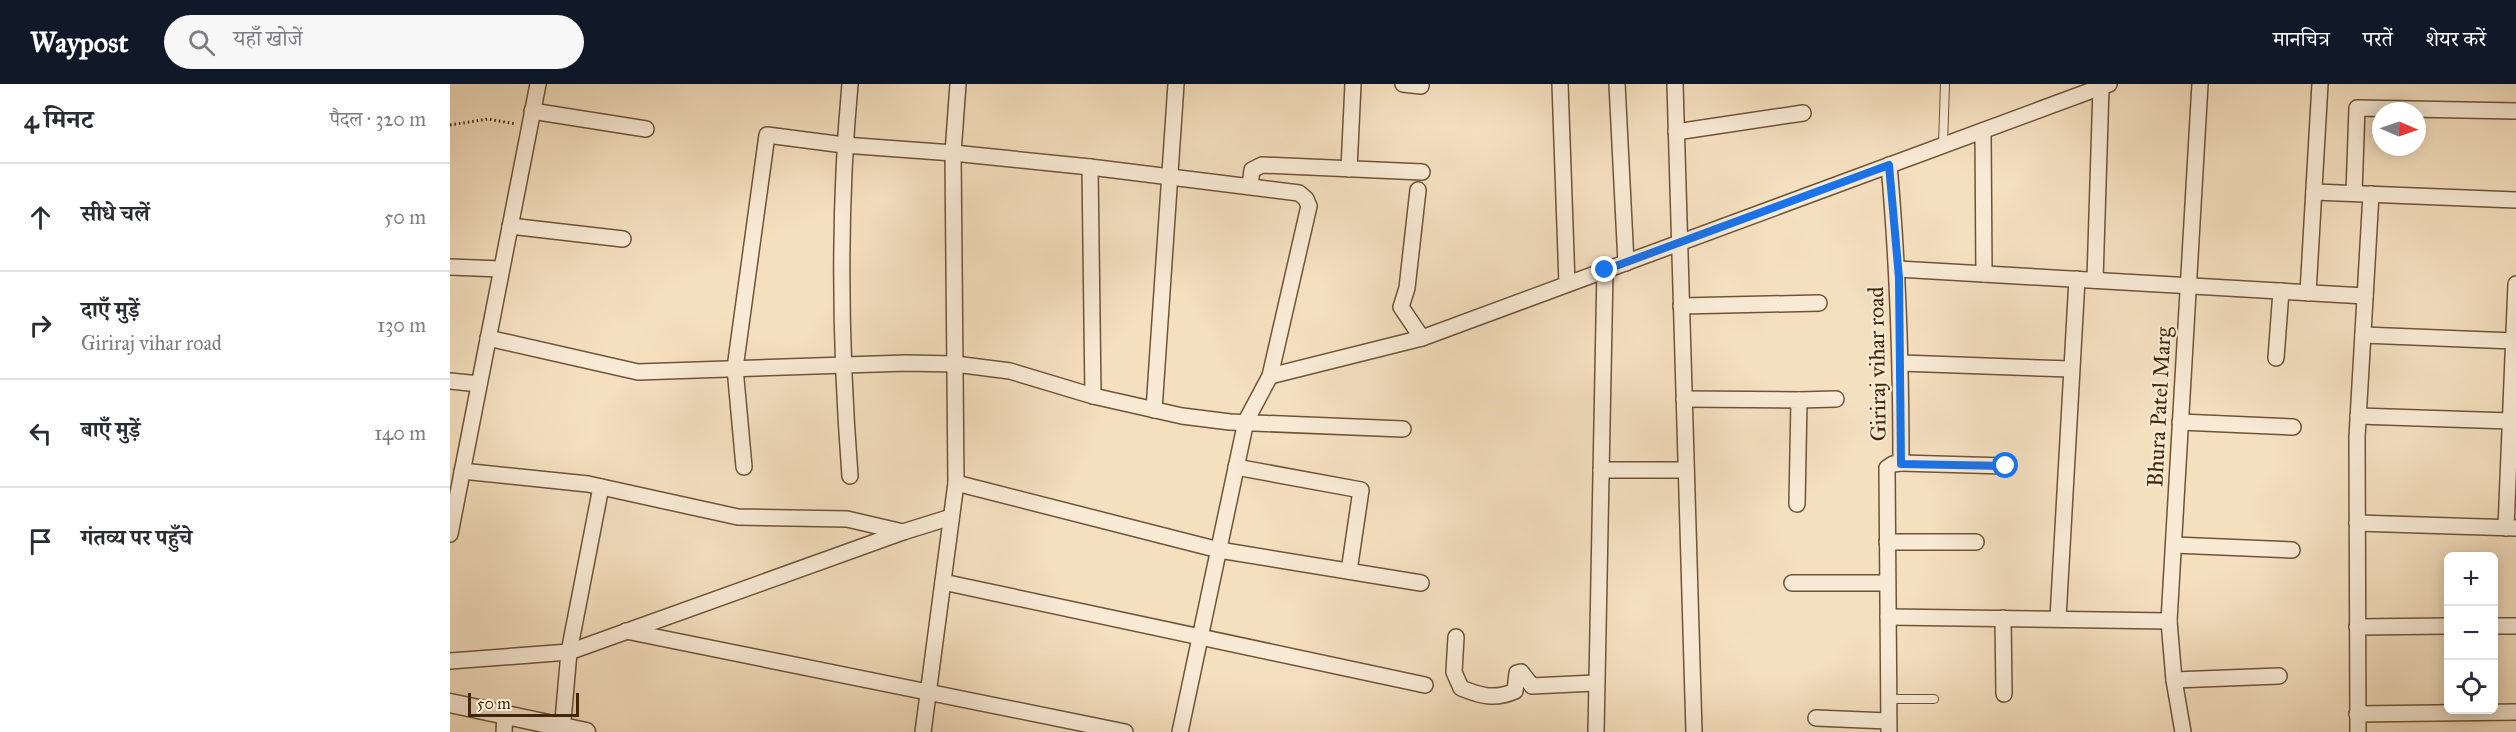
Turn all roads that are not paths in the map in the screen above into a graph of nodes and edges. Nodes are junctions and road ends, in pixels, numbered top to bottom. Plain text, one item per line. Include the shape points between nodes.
1 (538, 84) edge
2 (849, 84) edge
3 (958, 84) edge
4 (1176, 84) edge
5 (1353, 84) edge
6 (1403, 84) edge
7 (1560, 84) edge
8 (1617, 84) edge
9 (1675, 84) edge
10 (1945, 84) edge
11 (2200, 84) edge
12 (2320, 84) edge
13 (2105, 85) edge
14 (1421, 86) dead end
15 (2516, 111) edge
16 (1803, 112) dead end
17 (531, 118) junction
18 (646, 129) dead end
19 (1983, 131) junction
20 (1676, 132) junction
21 (1943, 145) junction
22 (844, 146) junction
23 (952, 153) junction
24 (1889, 165) junction
25 (1090, 167) junction
26 (1349, 169) junction
27 (1422, 172) dead end
28 (1169, 178) junction
29 (1250, 185) junction
30 (1418, 190) dead end
31 (2314, 192) junction
32 (2354, 193) junction
33 (2371, 194) junction
34 (2516, 200) edge
35 (510, 226) junction
36 (623, 239) dead end
37 (1681, 242) junction
38 (1626, 262) junction
39 (450, 267) edge
40 (501, 269) junction
41 (1898, 269) junction
42 (1605, 270) junction
43 (1984, 274) junction
44 (2077, 279) junction
45 (2095, 280) junction
46 (1567, 284) junction
47 (2516, 284) edge
48 (2188, 286) junction
49 (2281, 291) junction
50 (2308, 293) junction
51 (2365, 296) junction
52 (1819, 303) dead end
53 (1681, 306) junction
54 (2363, 335) junction
55 (488, 338) junction
56 (1422, 338) junction
57 (2514, 341) junction
58 (2276, 358) dead end
59 (1901, 363) junction
60 (955, 364) junction
61 (842, 365) junction
62 (735, 368) junction
63 (2070, 369) junction
64 (1270, 376) junction
65 (450, 381) edge
66 (479, 384) junction
67 (1093, 396) junction
68 (1684, 399) junction
69 (1836, 399) dead end
70 (1799, 400) junction
71 (1154, 410) junction
72 (2358, 416) junction
73 (1246, 421) junction
74 (2510, 421) junction
75 (2180, 423) junction
76 (2293, 427) dead end
77 (1403, 429) dead end
78 (1901, 464) junction
79 (2006, 466) dead end
80 (744, 467) dead end
81 (1236, 467) junction
82 (1601, 470) junction
83 (1686, 470) junction
84 (462, 471) junction
85 (850, 476) dead end
86 (956, 483) junction
87 (601, 487) junction
88 (453, 502) edge
89 (1797, 504) dead end
90 (951, 517) junction
91 (2357, 523) junction
92 (2511, 528) edge
93 (903, 532) junction
94 (450, 534) edge
95 (1887, 542) junction
96 (1976, 542) dead end
97 (2174, 545) junction
98 (1219, 550) junction
99 (2292, 550) dead end
100 (1349, 571) junction
101 (943, 582) junction
102 (1421, 583) dead end
103 (1792, 583) dead end
104 (1887, 583) junction
105 (1888, 617) junction
106 (2003, 618) junction
107 (2058, 618) junction
108 (2169, 621) junction
109 (2444, 626) edge
110 (2498, 626) edge
111 (2516, 626) edge
112 (2357, 627) junction
113 (626, 631) junction
114 (1200, 637) junction
115 (1455, 637) dead end
116 (569, 652) junction
117 (450, 661) edge
118 (2279, 676) dead end
119 (2174, 681) junction
120 (1595, 683) junction
121 (1425, 685) dead end
122 (928, 692) junction
123 (2004, 694) dead end
124 (1888, 699) junction
125 (1934, 699) dead end
126 (450, 703) edge
127 (2516, 712) edge
128 (2357, 714) junction
129 (1816, 718) dead end
130 (505, 723) edge
131 (1889, 727) edge
132 (562, 729) edge
133 (586, 732) edge
134 (923, 732) edge
135 (1125, 732) edge
136 (1180, 732) edge
137 (1596, 732) edge
138 (1694, 732) edge
139 (2183, 732) edge
140 (2358, 732) edge

1 - 17 street
2 - 22 street
3 - 23 street
4 - 28 street
5 - 26 street
6 - 14 street
7 - 46 street
8 - 38 street
9 - 20 street
10 - 21 lane
11 - 48 street, Bhura Patel Marg
12 - 31 street
13 - 19 street
13 - 45 street
15 - 32 street via 2357,108
16 - 20 street
17 - 18 street
17 - 35 street
19 - 21 street
19 - 43 street
20 - 37 street
21 - 24 street
22 - 23 street
22 - 61 street
22 - 62 street via 767,135
23 - 25 street
23 - 60 street
24 - 37 street
24 - 41 street, Giriraj vihar road
25 - 28 street
25 - 67 street
26 - 27 street
26 - 29 street via 1262,165 1252,170
28 - 29 street
28 - 71 street
29 - 64 street via 1299,193 1309,206
30 - 56 street via 1407,288 1401,307
31 - 32 street
31 - 50 street
32 - 33 street
33 - 34 street
33 - 51 street
35 - 36 street
35 - 40 street
37 - 38 street
37 - 53 street
38 - 42 street
39 - 40 street
40 - 55 street
41 - 43 street
41 - 59 street, Giriraj vihar road
42 - 46 street
42 - 82 street
43 - 44 street
44 - 45 street
44 - 63 street
45 - 48 street
46 - 56 street
47 - 57 street
48 - 49 street
48 - 75 street, Bhura Patel Marg
49 - 50 street
49 - 58 street
50 - 51 street
51 - 54 street
52 - 53 street
53 - 68 street
54 - 57 street
54 - 72 street
55 - 62 street via 638,372
55 - 66 street
56 - 64 street
57 - 74 street
59 - 63 street
59 - 78 street, Giriraj vihar road
60 - 61 street
60 - 67 street via 1010,371
60 - 86 street
61 - 62 street
61 - 85 street
62 - 80 street
63 - 107 street
64 - 73 street
65 - 66 street
66 - 84 street
67 - 71 street
68 - 70 street
68 - 83 street
69 - 70 street
70 - 89 street
71 - 73 street
72 - 74 street
72 - 91 street
73 - 77 street
73 - 81 street
74 - 92 street
75 - 76 street
75 - 97 street, Bhura Patel Marg
78 - 79 street
78 - 95 street, Giriraj vihar road via 1887,468
81 - 98 street
81 - 100 street via 1361,490
82 - 83 street
82 - 120 street
83 - 138 street
84 - 87 street
84 - 88 street
86 - 90 street
86 - 98 street
87 - 93 street via 738,517 847,519
87 - 116 street
88 - 94 street
90 - 93 street
90 - 101 street
91 - 92 street
91 - 112 street
93 - 113 street
95 - 96 street
95 - 104 street, Giriraj vihar road
97 - 99 street
97 - 108 street, Bhura Patel Marg
98 - 100 street
98 - 114 street
100 - 102 street
101 - 114 street
101 - 122 street
103 - 104 street
104 - 105 street, Giriraj vihar road
105 - 106 street
105 - 124 street, Giriraj vihar road
106 - 107 street
106 - 123 street
107 - 108 street
108 - 119 street, Bhura Patel Marg
109 - 112 street
110 - 111 street
112 - 128 street
113 - 116 street
113 - 122 street
114 - 121 street
114 - 136 street
115 - 120 street via 1457,680 1461,688 1482,697 1515,692 1517,673 1521,672 1532,686
116 - 117 street
116 - 132 street
118 - 119 street
119 - 139 street, Bhura Patel Marg
120 - 137 street
122 - 134 street
122 - 135 street
124 - 125 lane
124 - 131 street, Giriraj vihar road
126 - 130 street
127 - 128 street
128 - 140 street
129 - 131 street
130 - 132 street
132 - 133 street

